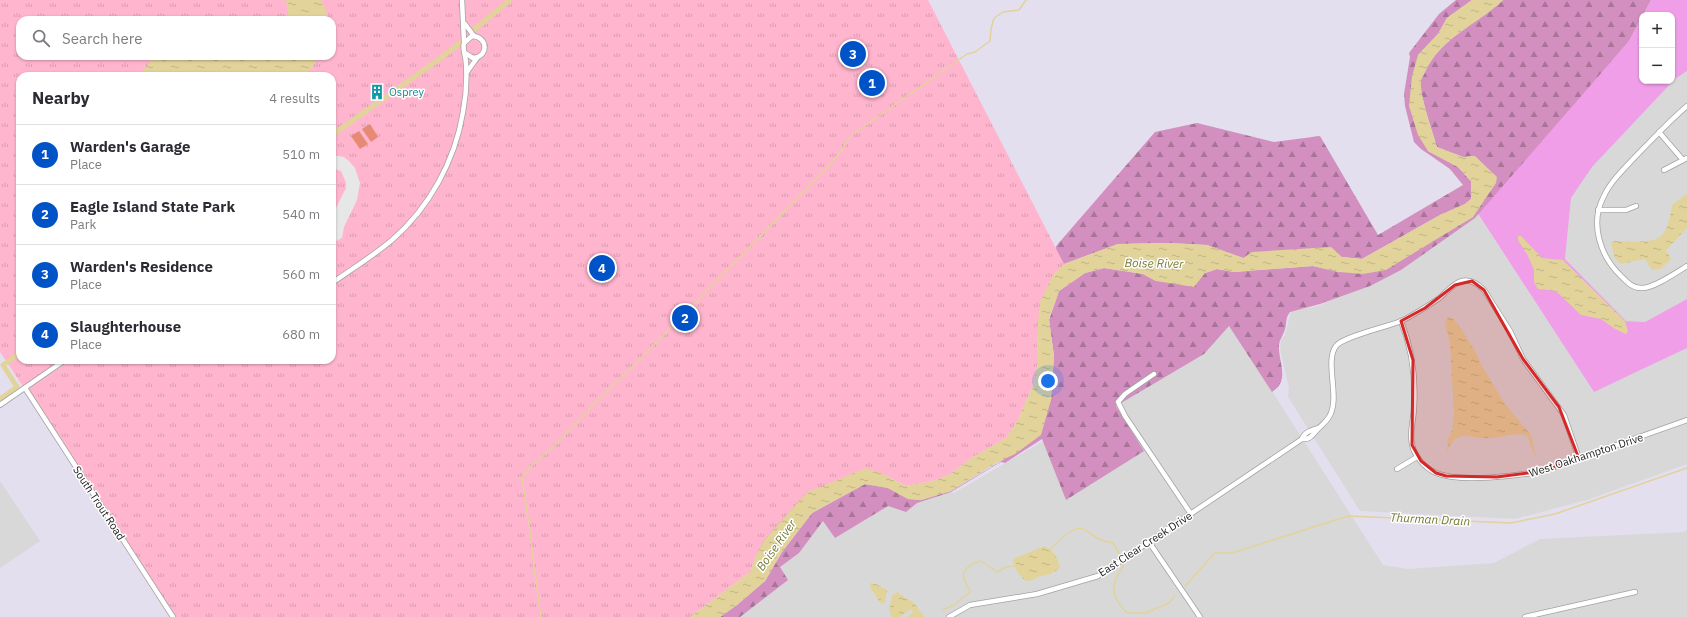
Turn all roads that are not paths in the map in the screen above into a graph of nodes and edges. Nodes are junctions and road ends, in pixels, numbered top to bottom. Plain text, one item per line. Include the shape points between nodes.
1 (462, 0) edge
2 (464, 22) junction
3 (474, 36) junction
4 (464, 43) junction
5 (465, 53) junction
6 (477, 58) junction
7 (467, 72) junction
8 (1687, 106) edge
9 (1659, 132) junction
10 (1685, 159) edge
11 (1664, 170) dead end
12 (1636, 206) dead end
13 (1598, 210) junction
14 (1687, 266) edge
15 (336, 280) edge
16 (1401, 320) junction
17 (59, 364) edge
18 (1154, 374) dead end
19 (25, 388) junction
20 (0, 405) edge
21 (1687, 420) edge
22 (1417, 457) junction
23 (1579, 459) junction
24 (1397, 469) dead end
25 (1191, 514) junction
26 (1149, 542) junction
27 (1635, 592) dead end
28 (173, 617) edge
29 (948, 617) edge
30 (1200, 617) edge
31 (1525, 617) edge

1 - 2 street
2 - 3 street
2 - 4 street
3 - 4 street
3 - 6 street via 482,40 485,47 483,54
4 - 5 street
5 - 6 street via 470,58
5 - 7 street
6 - 7 street
7 - 15 street via 463,114 456,141 444,171 427,201 391,241
8 - 9 street
9 - 10 street
9 - 13 street via 1610,184
10 - 11 street
12 - 13 street via 1626,210
13 - 14 street via 1597,232 1604,254 1614,270 1629,284 1642,288 1650,286
16 - 22 street via 1410,342 1413,360 1414,407 1411,433
16 - 23 street via 1425,308 1462,281 1478,284 1508,328 1523,359 1559,407
16 - 25 street, East Clear Creek Drive via 1336,346 1332,360 1334,403 1324,424 1310,430 1302,439
17 - 19 street
18 - 25 street via 1125,394 1118,402
19 - 20 street
19 - 28 street, South Trout Road
21 - 23 street, West Oakhampton Drive
22 - 23 street, West Oakhampton Drive via 1436,473 1470,477 1518,476
22 - 24 street
25 - 26 street, East Clear Creek Drive
26 - 29 street, East Clear Creek Drive via 1098,576 1037,594 970,605
26 - 30 street
27 - 31 street

